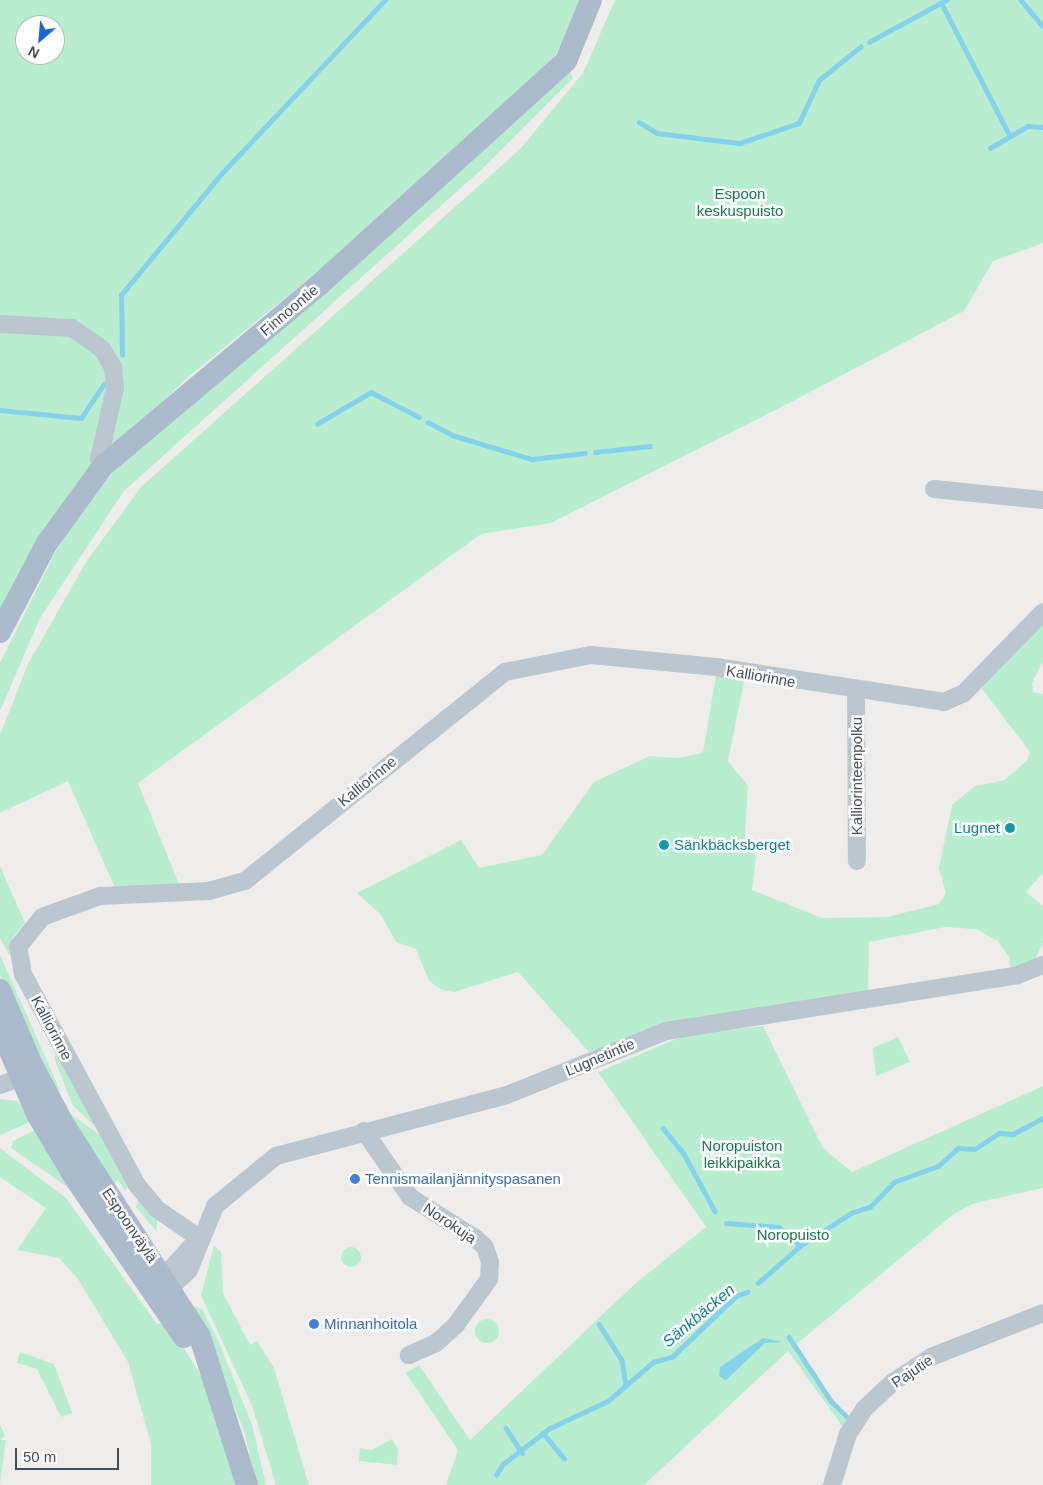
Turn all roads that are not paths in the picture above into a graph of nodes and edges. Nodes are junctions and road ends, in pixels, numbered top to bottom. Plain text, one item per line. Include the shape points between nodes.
1 (591, 0) edge
2 (0, 324) edge
3 (103, 466) junction
4 (934, 489) dead end
5 (1043, 500) edge
6 (1043, 612) edge
7 (0, 632) edge
8 (856, 692) junction
9 (857, 860) dead end
10 (1043, 965) edge
11 (0, 990) edge
12 (0, 1028) edge
13 (13, 1072) edge
14 (364, 1131) junction
15 (199, 1238) junction
16 (163, 1283) junction
17 (1043, 1313) edge
18 (409, 1355) dead end
19 (247, 1485) edge
20 (832, 1485) edge

1 - 3 main road, Finnoontie via 587,20 566,61 319,285
2 - 3 street via 72,328 102,350 113,367 115,388 99,459
3 - 7 main road, Finnoontie via 47,543
4 - 5 street
6 - 8 street, Kalliorinne via 955,699 944,702
8 - 9 street, Kalliorinteenpolku
8 - 15 street, Kalliorinne via 716,667 591,655 504,672 491,678 245,881 209,891 100,896 42,917 18,947 23,974 137,1185 157,1209
10 - 14 street, Lugnetintie via 1018,975 681,1027 507,1094
11 - 13 main road
12 - 13 main road
13 - 16 main road, Espoonväylä via 77,1181
14 - 15 street, Lugnetintie via 266,1162 214,1206
14 - 18 street, Norokuja via 410,1197 475,1238 485,1247 490,1262 489,1279 456,1325 436,1343
15 - 16 street, Lugnetintie via 196,1259
16 - 19 main road, Espoonväylä via 219,1390
17 - 20 street, Pajutie via 931,1357 893,1382 864,1409 848,1434

